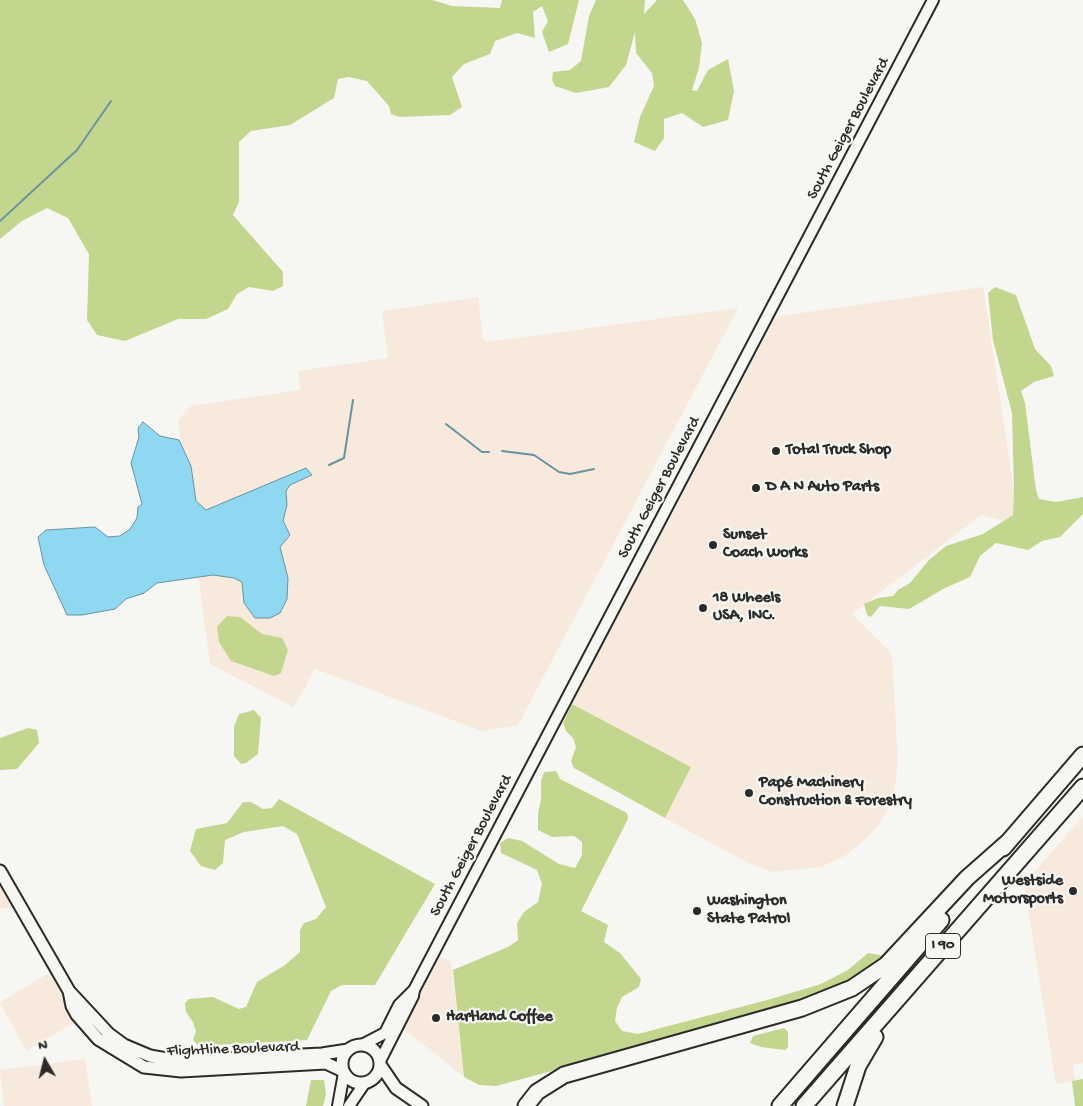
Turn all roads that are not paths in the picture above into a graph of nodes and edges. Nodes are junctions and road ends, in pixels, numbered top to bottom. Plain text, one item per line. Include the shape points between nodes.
1 (933, 0) edge
2 (1083, 755) edge
3 (1083, 787) edge
4 (1010, 840) junction
5 (0, 871) edge
6 (414, 990) junction
7 (69, 991) junction
8 (902, 992) junction
9 (362, 1045) junction
10 (348, 1050) junction
11 (381, 1063) junction
12 (343, 1072) junction
13 (367, 1083) junction
14 (545, 1086) junction
15 (396, 1088) junction
16 (338, 1106) edge
17 (349, 1106) edge
18 (422, 1106) edge
19 (526, 1106) edge
20 (534, 1106) edge
21 (780, 1106) edge
22 (804, 1106) edge
23 (845, 1106) edge

1 - 6 street, South Geiger Boulevard
2 - 4 highway, I 90
3 - 8 highway, I 90
4 - 14 highway via 967,878 886,965 852,988 802,1008 564,1075
4 - 21 highway, I 90
5 - 7 main road, Flightline Boulevard
6 - 9 street, South Geiger Boulevard via 398,1005 385,1033
6 - 11 street, South Geiger Boulevard
7 - 10 main road, Flightline Boulevard via 108,1034 139,1053 166,1060 200,1061
7 - 12 main road, Flightline Boulevard via 77,1015 98,1039 144,1067 181,1072 326,1063
8 - 22 highway, I 90
8 - 23 highway via 864,1053
9 - 10 main road
9 - 11 main road via 372,1048
10 - 12 main road via 342,1061
11 - 13 main road via 376,1078
11 - 15 main road
12 - 13 main road via 352,1081
12 - 16 street
13 - 15 main road
13 - 17 street
14 - 19 highway
14 - 20 highway
15 - 18 main road

